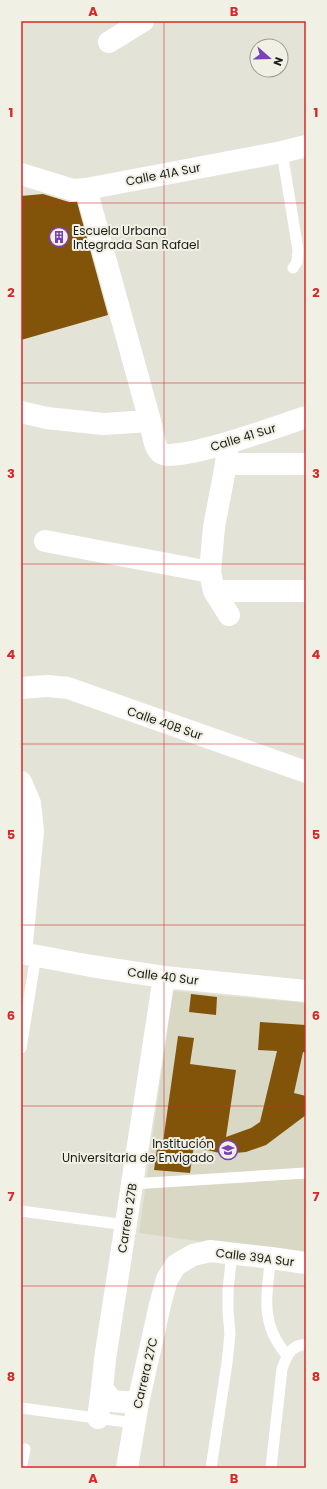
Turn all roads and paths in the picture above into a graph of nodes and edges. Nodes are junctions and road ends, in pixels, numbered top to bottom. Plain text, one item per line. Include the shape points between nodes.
1 (143, 21) edge
2 (109, 42) dead end
3 (306, 146) edge
4 (282, 152) junction
5 (21, 174) edge
6 (86, 189) junction
7 (293, 268) dead end
8 (21, 412) edge
9 (306, 417) edge
10 (150, 422) junction
11 (227, 453) junction
12 (306, 464) edge
13 (45, 541) dead end
14 (212, 581) junction
15 (306, 591) edge
16 (229, 615) dead end
17 (21, 688) edge
18 (306, 772) edge
19 (21, 782) edge
20 (26, 954) edge
21 (164, 977) junction
22 (306, 991) edge
23 (21, 1048) edge
24 (306, 1173) edge
25 (132, 1184) junction
26 (21, 1211) edge
27 (126, 1225) junction
28 (232, 1253) junction
29 (271, 1258) junction
30 (306, 1263) edge
31 (167, 1280) joint
32 (306, 1344) edge
33 (287, 1355) junction
34 (102, 1388) junction
35 (21, 1408) edge
36 (136, 1413) junction
37 (98, 1418) junction
38 (25, 1449) dead end
39 (21, 1468) edge
40 (126, 1468) edge
41 (211, 1468) edge
42 (270, 1468) edge

1 - 2 street
3 - 4 street, Calle 41A Sur
4 - 6 street, Calle 41A Sur
4 - 7 lane via 298,250 297,262
5 - 6 street, Calle 41A Sur via 73,190
6 - 10 street
8 - 10 street via 47,418 103,424
9 - 11 street, Calle 41 Sur
10 - 11 street, Calle 41 Sur via 157,449 161,454 167,456
11 - 12 street
11 - 14 street via 214,527
13 - 14 street
14 - 15 street
14 - 16 street
17 - 18 street, Calle 40B Sur via 68,688
19 - 20 street via 30,803 33,831
20 - 21 street, Calle 40 Sur
20 - 23 lane
21 - 22 street, Calle 40 Sur
21 - 25 street, Carrera 27B
24 - 25 lane
25 - 27 street, Carrera 27B
26 - 27 lane
27 - 34 street, Carrera 27B
28 - 29 street, Calle 39A Sur
28 - 31 street, Calle 39A Sur via 210,1251 193,1255 176,1265
28 - 41 lane via 228,1290 230,1334
29 - 30 street, Calle 39A Sur
29 - 33 lane via 266,1314 278,1345
31 - 36 street, Carrera 27C
32 - 33 lane via 297,1345
33 - 42 lane via 282,1369
34 - 36 street via 112,1401
34 - 37 street, Carrera 27B
35 - 37 lane
36 - 37 lane
36 - 40 street, Carrera 27C
38 - 39 lane

